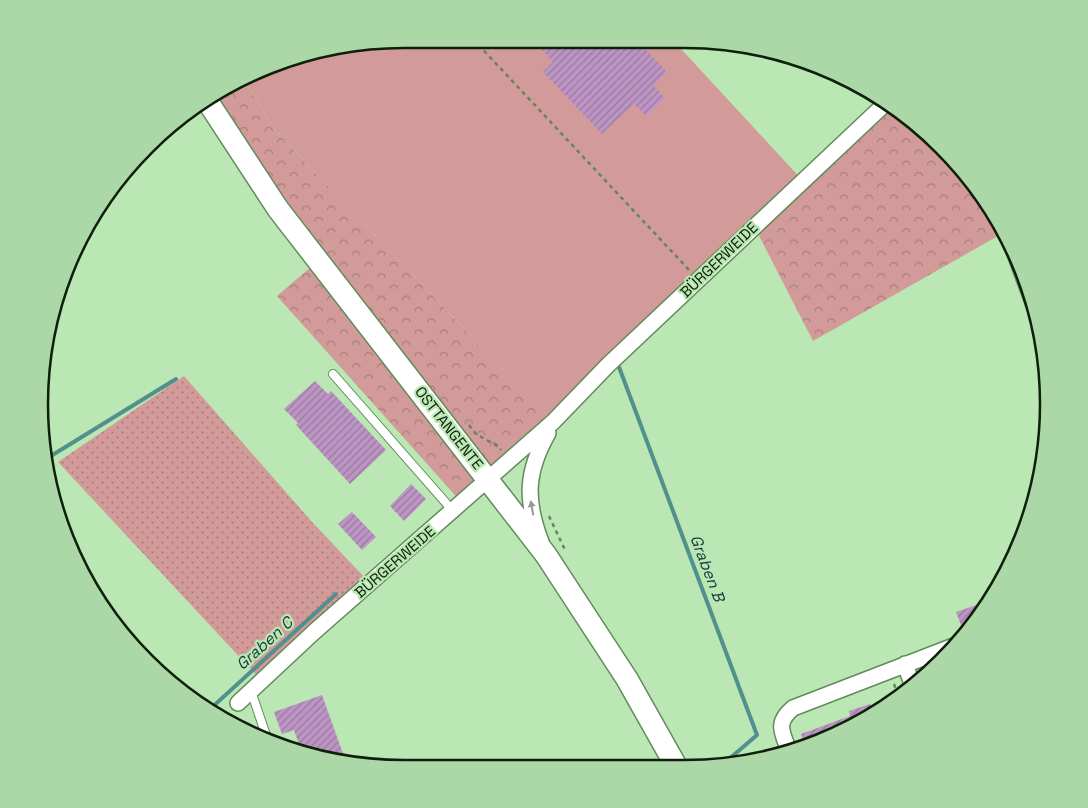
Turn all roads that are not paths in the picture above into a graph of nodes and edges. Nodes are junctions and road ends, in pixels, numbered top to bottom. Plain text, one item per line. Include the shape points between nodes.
1 (210, 105) edge
2 (881, 107) edge
3 (333, 374) dead end
4 (553, 422) junction
5 (490, 480) junction
6 (452, 512) junction
7 (546, 554) junction
8 (941, 651) edge
9 (905, 664) junction
10 (911, 679) edge
11 (251, 690) junction
12 (238, 703) dead end
13 (265, 732) edge
14 (787, 745) edge
15 (673, 760) edge

1 - 5 main road, OSTTANGENTE via 278,209
2 - 4 street, BÜRGERWEIDE via 608,365
3 - 6 lane
4 - 5 street, BÜRGERWEIDE
7 -> 4 street, BÜRGERWEIDE via 535,526 529,486 532,467
5 - 6 street, BÜRGERWEIDE
5 - 7 main road, OSTTANGENTE
6 - 11 street, BÜRGERWEIDE
7 - 15 main road, OSTTANGENTE via 627,679
8 - 9 street
9 - 10 street
9 - 14 street via 793,708 784,715 781,724
11 - 12 street, BÜRGERWEIDE
11 - 13 lane

